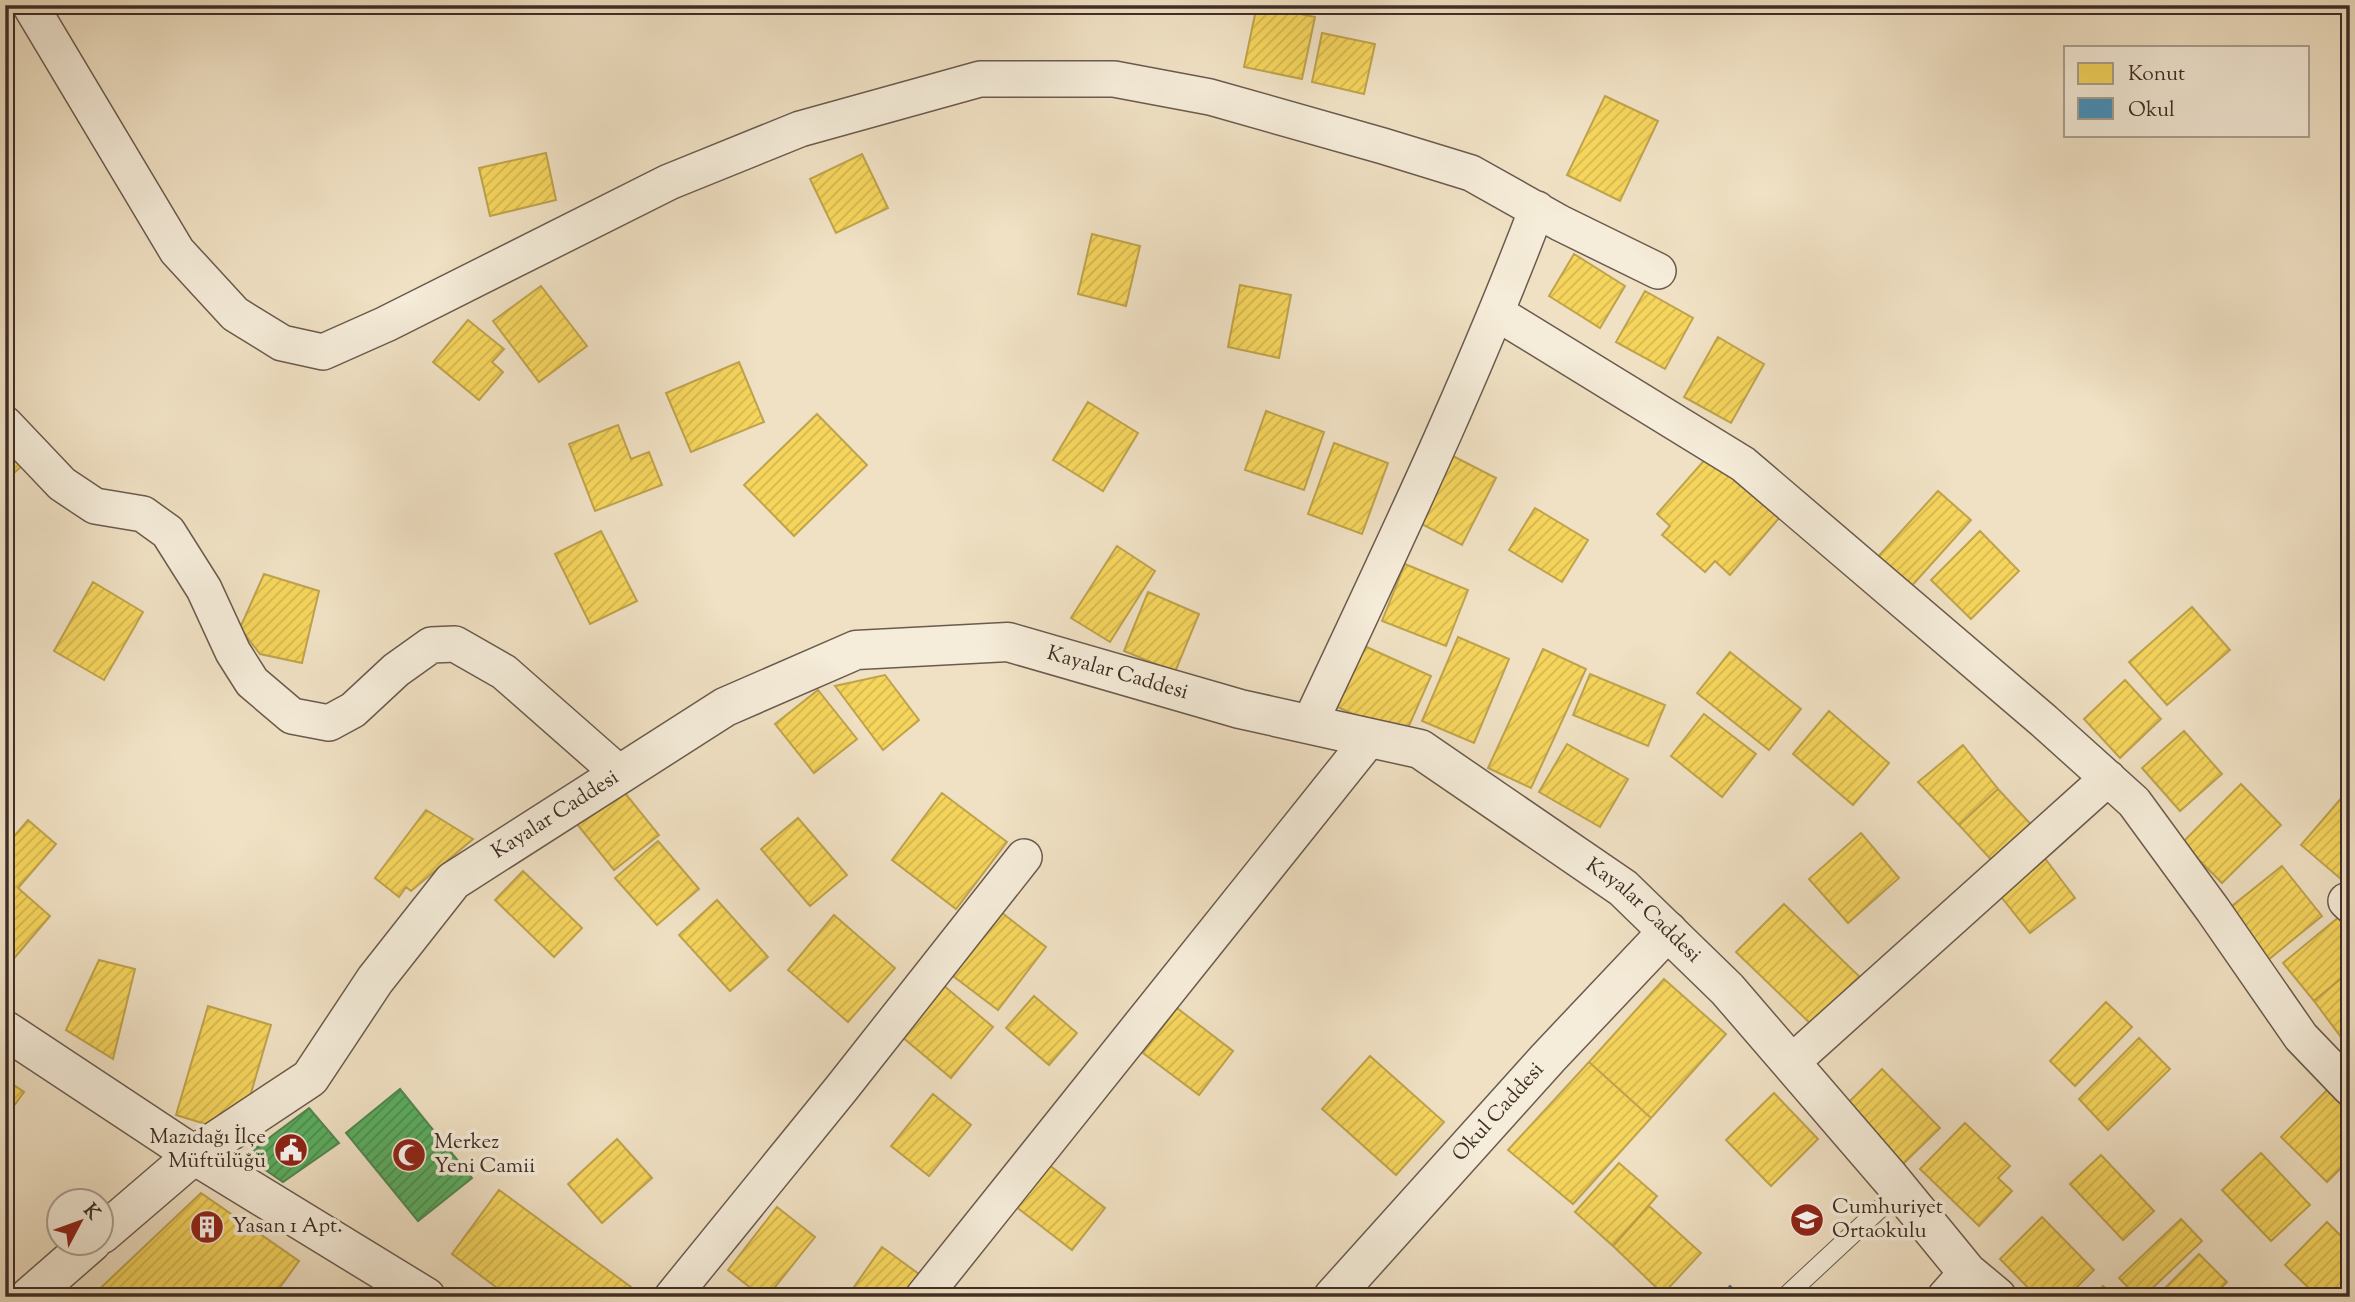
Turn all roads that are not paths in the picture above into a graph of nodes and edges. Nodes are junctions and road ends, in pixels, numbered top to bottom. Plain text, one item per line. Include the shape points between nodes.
1 (30, 5) edge
2 (1537, 209) junction
3 (1658, 271) dead end
4 (1497, 313) junction
5 (5, 424) edge
6 (1308, 725) junction
7 (1370, 738) junction
8 (620, 774) junction
9 (2108, 778) junction
10 (1024, 857) dead end
11 (1668, 931) junction
12 (5, 1030) edge
13 (1791, 1063) junction
14 (2350, 1088) edge
15 (194, 1155) junction
16 (1900, 1190) junction
17 (116, 1222) edge
18 (76, 1256) edge
19 (1956, 1284) edge
20 (1786, 1296) edge
21 (29, 1297) edge
22 (426, 1297) edge
23 (672, 1297) edge
24 (923, 1297) edge
25 (1333, 1297) edge
26 (1997, 1297) edge

1 - 2 street via 177,251 235,314 282,343 323,352 669,183 800,129 980,79 1114,79 1210,97 1471,173
2 - 3 street
2 - 4 street
4 - 6 street
4 - 9 street via 1744,464
5 - 8 street via 62,484 95,506 143,514 168,532 253,682 292,716 329,723 353,710 431,645 455,644 504,671
6 - 7 street, Kayalar Caddesi
6 - 8 street, Kayalar Caddesi via 1008,642 856,650 724,707
7 - 11 street, Kayalar Caddesi via 1420,749 1623,888
7 - 24 street
8 - 15 street, Kayalar Caddesi via 453,881 375,980 310,1078
9 - 13 street
9 - 14 street via 2134,802 2301,1037
10 - 23 street
11 - 13 street, Kayalar Caddesi via 1727,989
11 - 25 street, Okul Caddesi
12 - 15 street
13 - 16 street, Kayalar Caddesi
15 - 17 street, Kayalar Caddesi
15 - 22 street
16 - 19 street, Kayalar Caddesi
16 - 20 lane
18 - 21 street
19 - 26 street, Kayalar Caddesi

